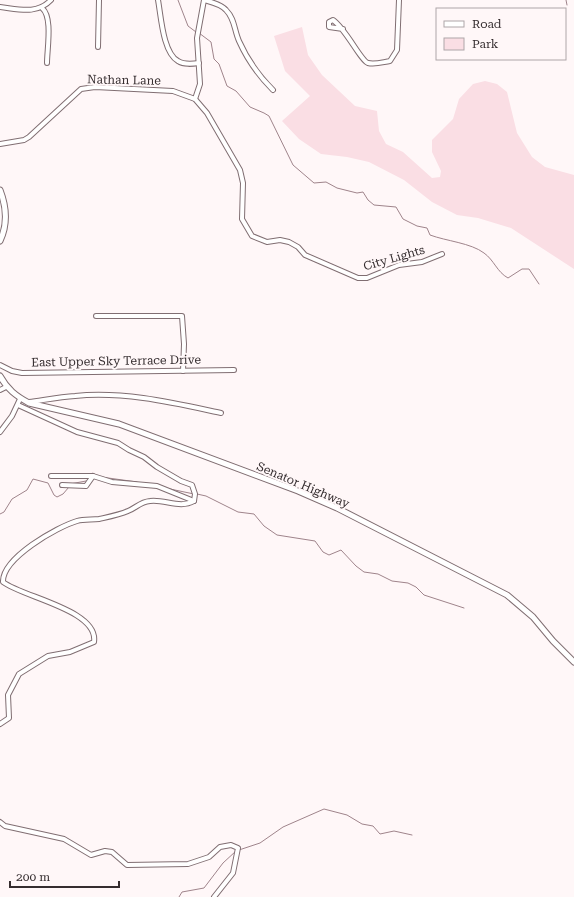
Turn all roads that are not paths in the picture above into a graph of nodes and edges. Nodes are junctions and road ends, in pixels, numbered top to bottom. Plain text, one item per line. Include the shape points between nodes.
1 (51, 0) edge
2 (99, 0) edge
3 (158, 0) edge
4 (204, 0) edge
5 (399, 0) edge
6 (0, 7) edge
7 (42, 8) junction
8 (343, 29) dead end
9 (98, 47) dead end
10 (47, 63) dead end
11 (200, 63) junction
12 (272, 90) dead end
13 (195, 99) junction
14 (0, 144) edge
15 (0, 190) edge
16 (0, 241) edge
17 (442, 254) dead end
18 (96, 316) dead end
19 (0, 365) edge
20 (234, 370) dead end
21 (183, 371) junction
22 (0, 376) edge
23 (6, 388) junction
24 (0, 390) edge
25 (20, 399) junction
26 (29, 402) junction
27 (18, 405) junction
28 (221, 413) dead end
29 (0, 432) edge
30 (51, 476) dead end
31 (93, 476) junction
32 (62, 485) dead end
33 (194, 501) junction
34 (574, 662) edge
35 (0, 724) edge
36 (0, 822) edge
37 (214, 897) edge

1 - 7 street
2 - 9 street
3 - 11 street via 170,55 178,62
4 - 11 street via 197,38
4 - 12 street via 226,9 234,20 239,40 250,62
5 - 8 street via 397,50 390,61 373,64 362,60
6 - 7 street via 26,10
7 - 10 street via 47,11 48,20
11 - 13 street via 200,84
13 - 14 street, Nathan Lane via 173,91 95,87 81,89 29,137
13 - 17 street, City Lights via 207,113 240,170 243,183 242,219 252,236 267,242 289,242 305,255 358,278 367,278 399,265 413,264
15 - 16 street via 6,218
18 - 21 street via 182,316
19 - 21 street, East Upper Sky Terrace Drive via 17,373
20 - 21 street, East Upper Sky Terrace Drive
22 - 23 street, Senator Highway
23 - 24 street
23 - 25 street, Senator Highway
25 - 26 street, Senator Highway
25 - 27 street
26 - 28 street via 76,395 121,395
26 - 34 street, Senator Highway via 119,424 337,508 507,596 533,617
27 - 29 street
27 - 33 street via 77,432 118,442 156,467 192,485
30 - 31 street
31 - 32 street via 86,486
31 - 33 street via 112,482 157,486
33 - 35 street via 181,505 160,500 148,501 139,503 130,511 78,521 20,553 4,572 3,582 80,616 95,637 94,642 88,646 48,656 19,674 8,695 9,718
36 - 37 street via 4,826 64,839 90,855 112,852 127,865 188,864 209,857 220,847 231,845 238,848 233,873

